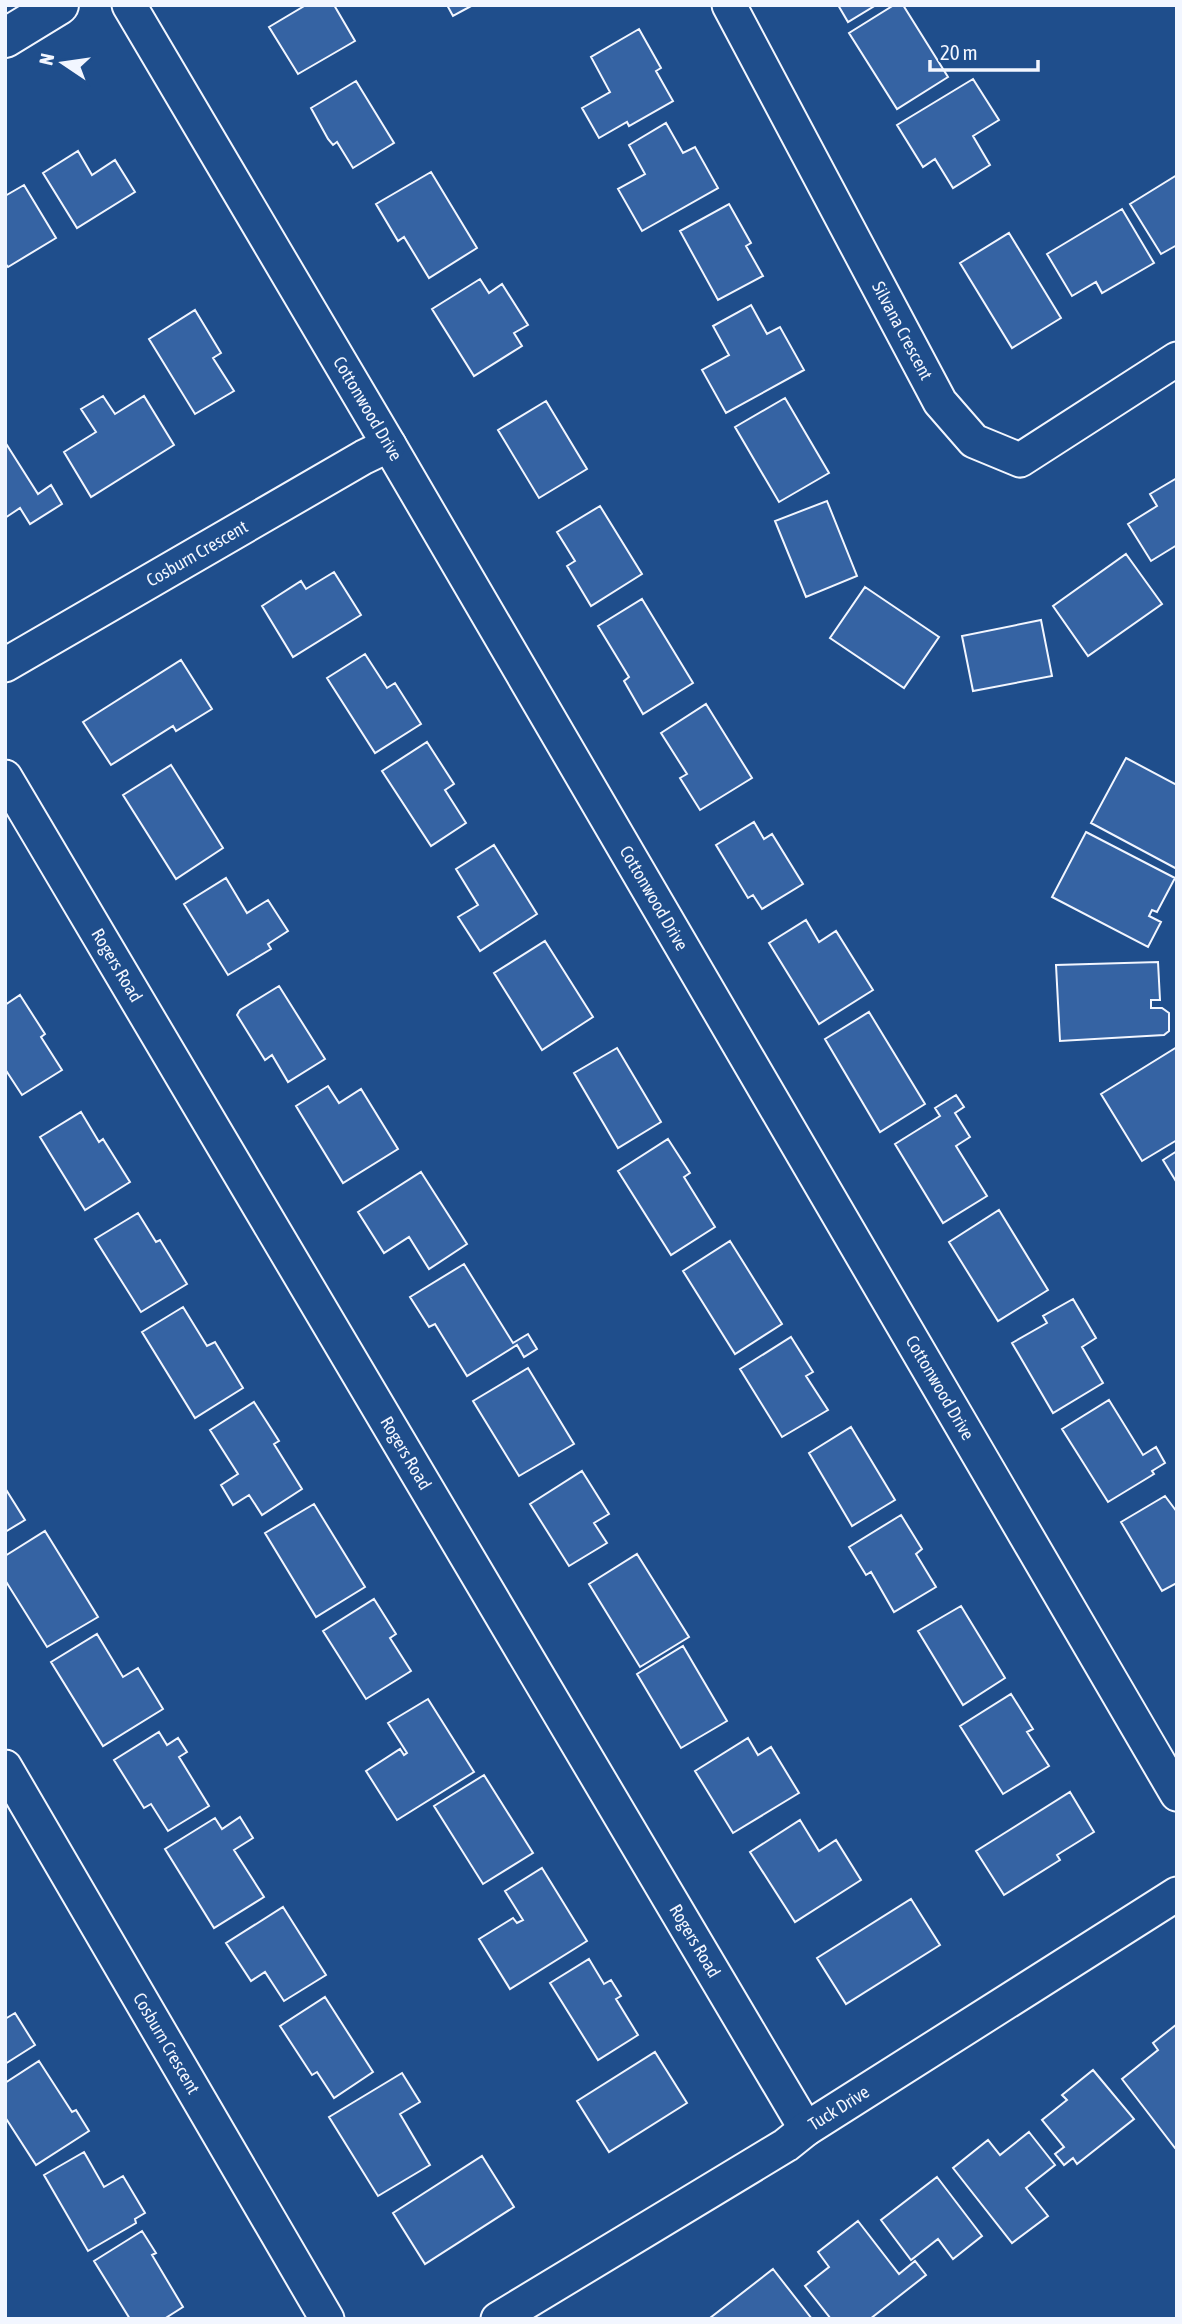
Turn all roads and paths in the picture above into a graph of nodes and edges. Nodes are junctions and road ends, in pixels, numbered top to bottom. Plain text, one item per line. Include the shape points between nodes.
1 (60, 5) edge
2 (129, 5) edge
3 (729, 5) edge
4 (5, 38) edge
5 (1177, 359) edge
6 (389, 445) junction
7 (5, 665) edge
8 (5, 777) edge
9 (5, 1768) edge
10 (1177, 1794) edge
11 (1177, 1894) edge
12 (806, 2129) junction
13 (327, 2319) edge
14 (498, 2319) edge

1 - 4 main road
2 - 6 street, Cottonwood Drive
3 - 5 street, Silvana Crescent via 940,402 974,441 1020,460
6 - 7 street, Cosburn Crescent
6 - 10 street, Cottonwood Drive
8 - 12 street, Rogers Road
9 - 13 street, Cosburn Crescent
11 - 12 street, Tuck Drive
12 - 14 street, Tuck Drive

